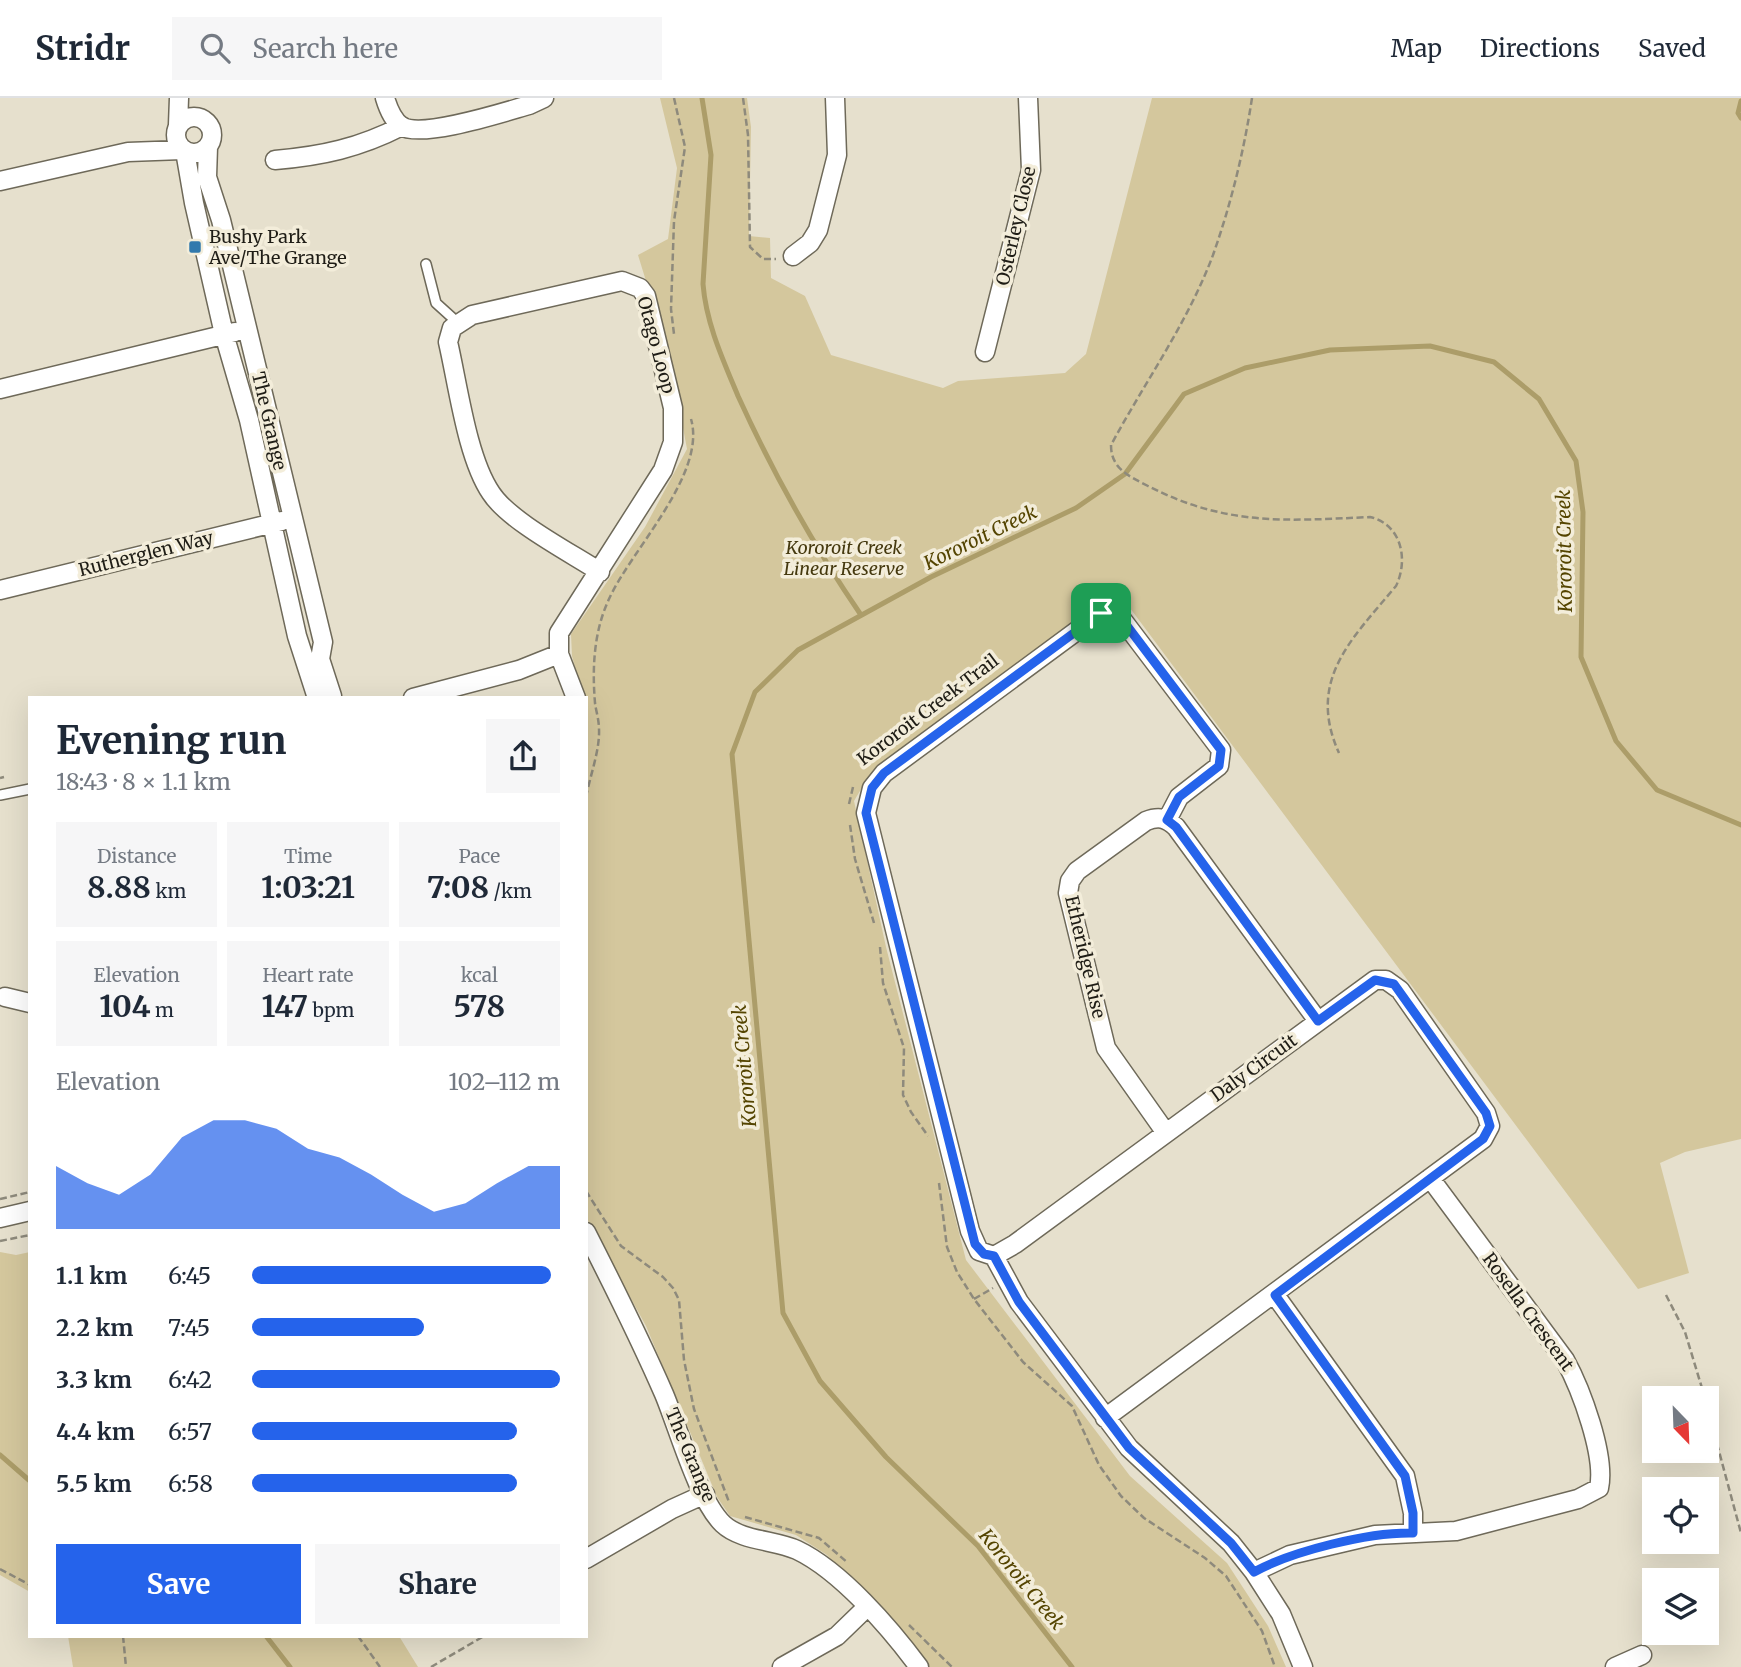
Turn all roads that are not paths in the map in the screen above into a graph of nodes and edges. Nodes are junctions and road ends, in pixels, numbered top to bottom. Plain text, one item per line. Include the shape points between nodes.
1 (178, 98) edge
2 (190, 98) edge
3 (385, 98) edge
4 (544, 98) edge
5 (835, 98) edge
6 (1028, 98) edge
7 (204, 120) junction
8 (402, 126) junction
9 (177, 127) junction
10 (208, 147) junction
11 (184, 151) junction
12 (128, 152) junction
13 (275, 160) dead end
14 (1, 178) edge
15 (211, 190) junction
16 (193, 195) junction
17 (793, 256) road end
18 (426, 264) dead end
19 (457, 323) junction
20 (247, 329) junction
21 (224, 334) junction
22 (985, 352) dead end
23 (0, 388) edge
24 (292, 518) junction
25 (271, 524) junction
26 (600, 572) junction
27 (0, 590) edge
28 (559, 654) junction
29 (326, 696) edge
30 (327, 696) edge
31 (421, 696) edge
32 (575, 696) edge
33 (28, 789) edge
34 (0, 795) edge
35 (1167, 820) junction
36 (5, 997) dead end
37 (28, 1003) edge
38 (1318, 1021) junction
39 (1166, 1133) junction
40 (1430, 1178) junction
41 (28, 1211) edge
42 (0, 1218) edge
43 (588, 1235) edge
44 (994, 1256) junction
45 (1275, 1295) junction
46 (1105, 1418) junction
47 (705, 1494) junction
48 (1413, 1533) junction
49 (588, 1558) edge
50 (1257, 1577) junction
51 (867, 1607) junction
52 (1642, 1655) dead end
53 (782, 1667) edge
54 (919, 1667) edge
55 (1303, 1667) edge
56 (1615, 1667) edge

1 - 9 street
2 - 7 street
3 - 8 street
4 - 8 street via 440,127 412,130
5 - 17 street via 837,155 818,230
6 - 22 street, Osterley Close via 1031,170
7 - 9 street via 193,117
7 - 10 street via 211,130
8 - 13 street via 367,144
9 - 11 street via 176,141
9 - 12 street
10 - 11 street via 195,153
10 - 15 street, The Grange via 206,169
11 - 12 street
11 - 16 street, The Grange
12 - 14 street
15 - 16 street
15 - 20 street, The Grange
16 - 21 street, The Grange
18 - 19 lane via 436,303
19 - 26 street via 448,342 475,458 492,495 533,529
19 - 26 street, Otago Loop via 472,315 615,282 631,282 646,296 673,408 673,442 663,470
20 - 21 street
20 - 24 street, The Grange
21 - 23 street
21 - 25 street, The Grange
24 - 25 street, Rutherglen Way
24 - 30 street, The Grange via 323,642 320,659
25 - 27 street, Rutherglen Way
25 - 29 street, The Grange via 297,636
26 - 28 street, Otago Loop via 559,633
28 - 31 street via 519,670
28 - 32 street
33 - 34 lane
35 - 38 street
35 - 39 street, Etheridge Rise via 1146,821 1076,871 1068,893 1106,1048
35 - 44 street via 1179,797 1219,766 1221,750 1115,610 1101,613 884,773 872,788 866,813 970,1231 979,1251
36 - 37 street
38 - 39 street, Daly Circuit
38 - 40 street, Daly Circuit via 1375,980 1394,984 1408,1001 1486,1113 1490,1126 1483,1139
39 - 44 street, Daly Circuit
40 - 45 street, Daly Circuit
40 - 48 street, Rosella Crescent via 1572,1372 1601,1477 1599,1488 1578,1499 1456,1531
41 - 42 street
43 - 47 street, The Grange via 642,1345
44 - 46 street via 1005,1281
45 - 46 street, Daly Circuit
45 - 48 street via 1405,1476
46 - 50 street via 1129,1448 1231,1543
47 - 49 street
47 - 51 street, The Grange via 724,1525 796,1550 825,1566
48 - 50 street, Rosella Crescent via 1375,1535 1302,1554
50 - 55 street via 1281,1614
51 - 53 street via 837,1636
51 - 54 street, The Grange
52 - 56 street

